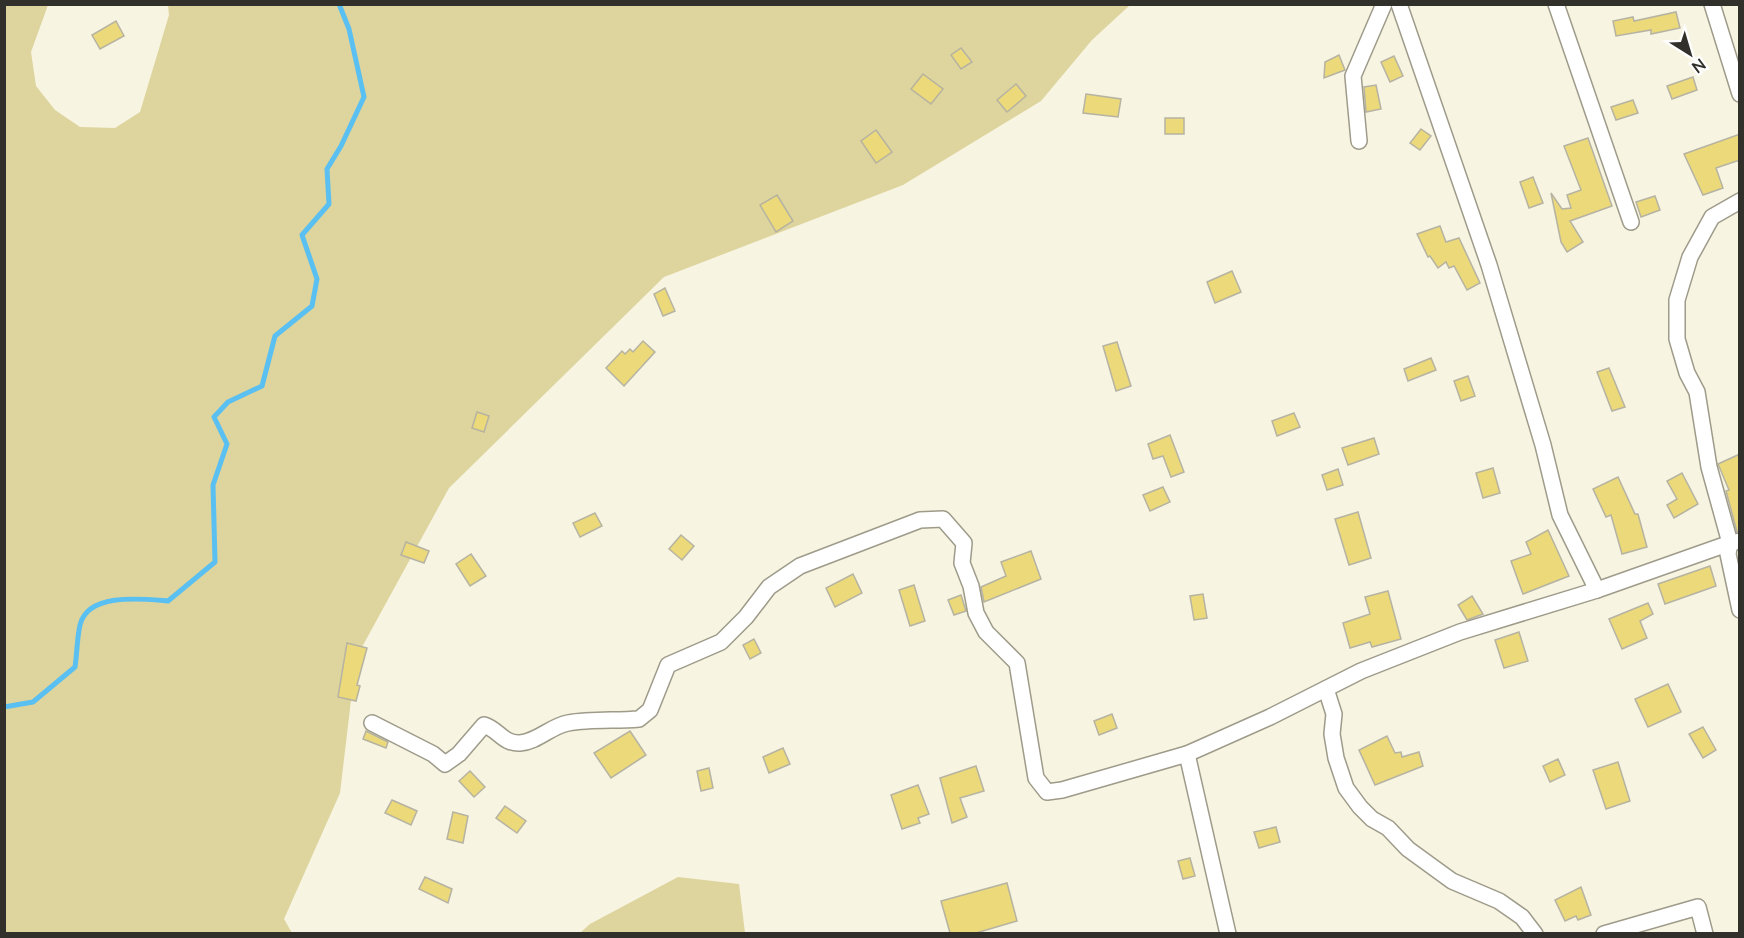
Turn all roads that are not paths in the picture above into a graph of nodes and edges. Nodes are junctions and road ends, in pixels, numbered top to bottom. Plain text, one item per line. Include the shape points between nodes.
1 (1384, 4) edge
2 (1399, 4) edge
3 (1556, 4) edge
4 (1712, 4) edge
5 (1740, 94) edge
6 (1359, 141) dead end
7 (1740, 201) edge
8 (1630, 222) dead end
9 (1735, 542) edge
10 (1597, 590) junction
11 (1740, 610) edge
12 (1326, 689) junction
13 (372, 723) dead end
14 (1187, 754) junction
15 (1228, 933) edge
16 (1535, 933) edge
17 (1604, 933) edge
18 (1705, 933) edge

1 - 6 street via 1353,76
2 - 10 street via 1489,266 1544,445 1560,515
3 - 8 street
4 - 5 street
7 - 9 street via 1712,217 1690,257 1677,300 1677,339 1697,392 1709,467
9 - 10 street
9 - 11 street via 1729,561
10 - 12 street via 1460,632 1361,670
12 - 14 street
12 - 16 street via 1334,714 1336,758 1346,788 1360,807 1452,880 1498,901 1522,917
13 - 14 street via 445,764 484,725 508,741 522,743 569,723 639,719 650,710 668,665 721,642 769,587 785,575 824,554 931,517 943,519 964,543 962,563 975,613 986,632 1017,663 1036,778 1047,792
14 - 15 street
17 - 18 street via 1698,907

